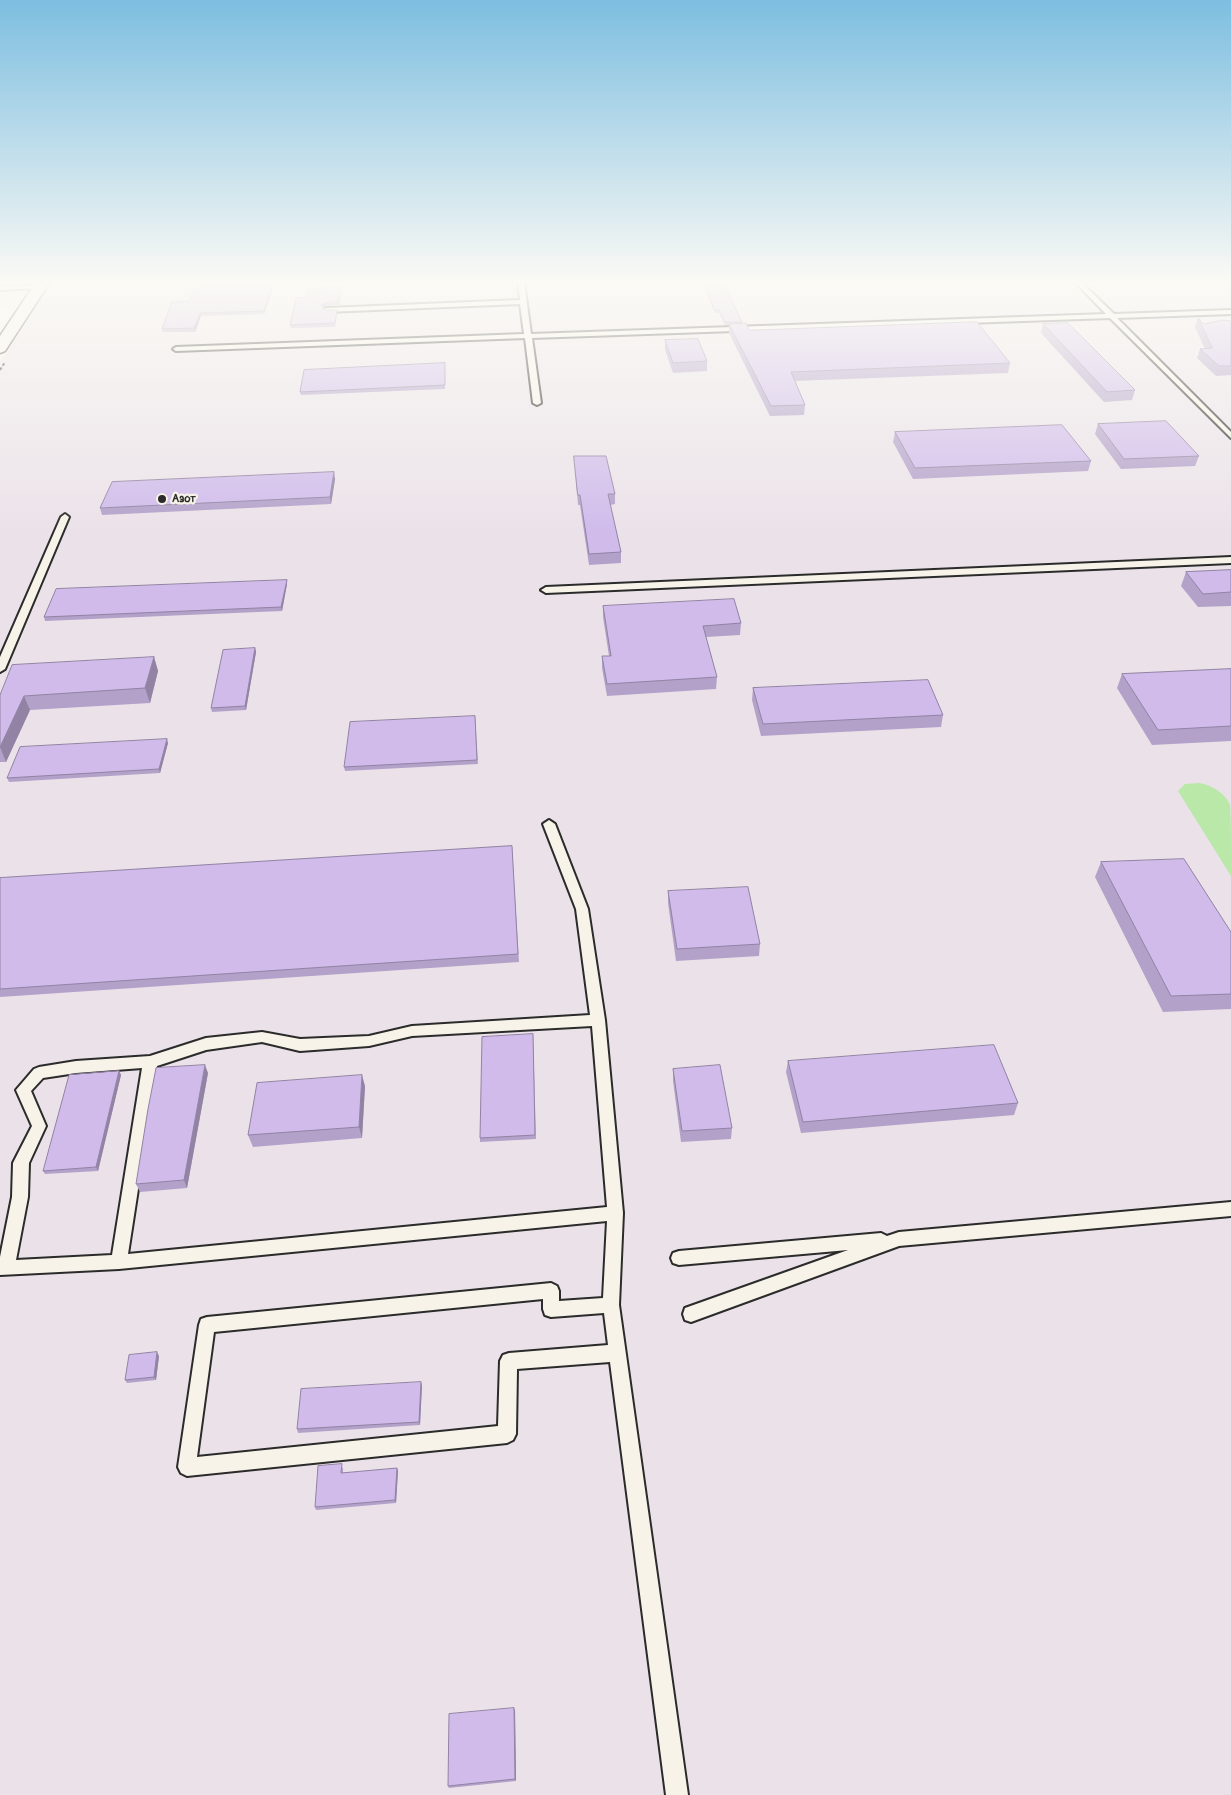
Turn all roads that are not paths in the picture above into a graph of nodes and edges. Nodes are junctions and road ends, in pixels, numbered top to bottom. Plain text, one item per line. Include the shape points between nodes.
1 (532, 366) edge
2 (1161, 366) edge
3 (537, 403) dead end
4 (1231, 436) edge
5 (65, 518) dead end
6 (1231, 560) edge
7 (546, 590) dead end
8 (0, 669) edge
9 (549, 824) dead end
10 (598, 1020) junction
11 (150, 1062) junction
12 (1231, 1209) edge
13 (615, 1213) junction
14 (899, 1239) junction
15 (679, 1258) dead end
16 (119, 1262) junction
17 (3, 1268) edge
18 (611, 1305) junction
19 (691, 1314) dead end
20 (618, 1353) junction
21 (677, 1795) edge

1 - 3 lane
2 - 4 lane
5 - 8 lane
6 - 7 lane
9 - 10 lane via 582,909
10 - 11 lane via 412,1031 369,1041 300,1045 262,1037 206,1044
10 - 13 lane
11 - 16 lane
11 - 17 lane via 39,1073 24,1090 39,1126 21,1163 20,1197
12 - 14 lane
13 - 16 lane
13 - 18 lane
14 - 15 lane
14 - 19 lane
16 - 17 lane
18 - 20 lane
18 - 20 lane via 551,1309 551,1291 208,1325 187,1467 507,1434 509,1361
20 - 21 lane

